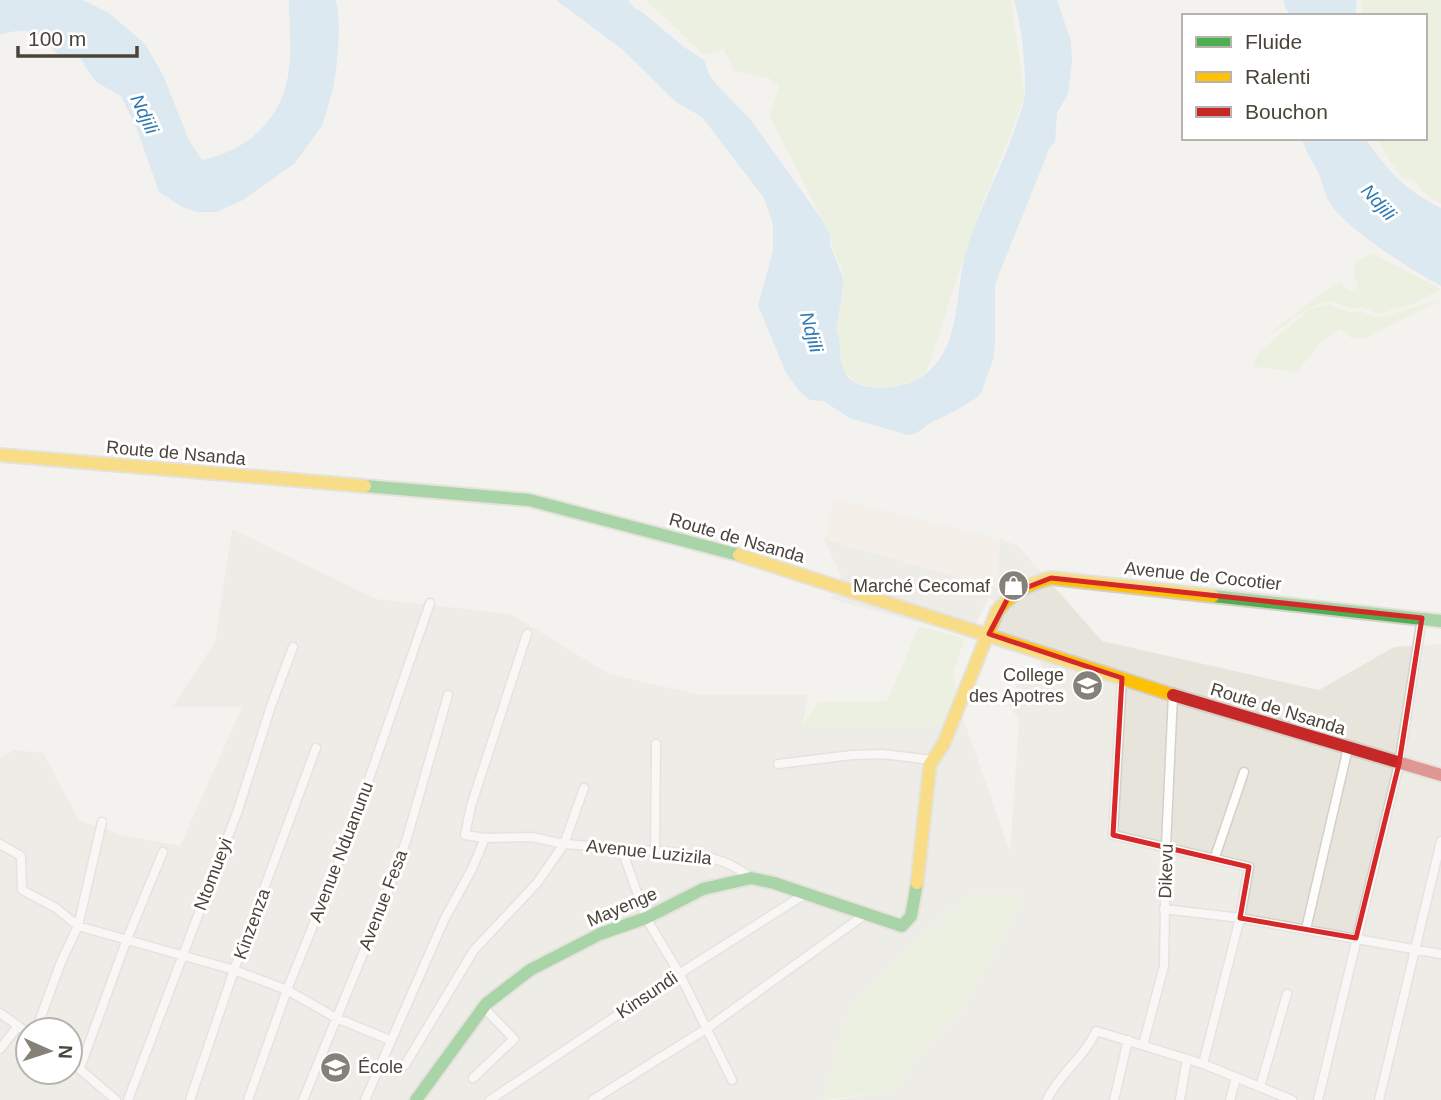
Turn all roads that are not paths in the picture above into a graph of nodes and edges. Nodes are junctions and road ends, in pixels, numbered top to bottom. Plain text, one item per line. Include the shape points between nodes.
1 (0, 455) edge
2 (430, 603) dead end
3 (1422, 618) junction
4 (1441, 621) edge
5 (527, 634) dead end
6 (989, 634) junction
7 (293, 647) dead end
8 (1122, 678) junction
9 (448, 695) dead end
10 (1173, 695) junction
11 (656, 744) dead end
12 (316, 748) dead end
13 (1348, 748) junction
14 (932, 760) junction
15 (778, 764) dead end
16 (1399, 764) junction
17 (1244, 772) dead end
18 (1441, 775) edge
19 (584, 788) dead end
20 (102, 822) dead end
21 (485, 838) junction
22 (1441, 841) edge
23 (0, 844) edge
24 (564, 844) junction
25 (1166, 846) junction
26 (621, 847) junction
27 (655, 851) junction
28 (163, 852) dead end
29 (1215, 857) junction
30 (751, 878) junction
31 (806, 894) junction
32 (1164, 909) junction
33 (863, 916) junction
34 (646, 918) junction
35 (1240, 918) junction
36 (78, 926) junction
37 (1306, 929) junction
38 (1356, 938) junction
39 (127, 939) junction
40 (1415, 948) junction
41 (183, 954) junction
42 (1441, 954) edge
43 (234, 970) junction
44 (679, 974) junction
45 (287, 990) junction
46 (1287, 994) dead end
47 (484, 1008) junction
48 (41, 1016) edge
49 (337, 1018) junction
50 (706, 1029) junction
51 (14, 1031) edge
52 (390, 1040) junction
53 (1128, 1040) junction
54 (1143, 1045) junction
55 (0, 1049) edge
56 (84, 1057) edge
57 (1187, 1059) junction
58 (1203, 1064) junction
59 (405, 1065) dead end
60 (84, 1072) edge
61 (473, 1078) dead end
62 (1236, 1078) junction
63 (732, 1080) dead end
64 (1260, 1087) junction
65 (1278, 1098) edge
66 (116, 1100) edge
67 (128, 1100) edge
68 (190, 1100) edge
69 (248, 1100) edge
70 (303, 1100) edge
71 (365, 1100) edge
72 (416, 1100) edge
73 (490, 1100) edge
74 (593, 1100) edge
75 (1047, 1100) edge
76 (1114, 1100) edge
77 (1180, 1100) edge
78 (1230, 1100) edge
79 (1292, 1100) edge
80 (1318, 1100) edge
81 (1380, 1100) edge

1 - 6 street, Route de Nsanda via 529,500 732,553
2 - 45 street, Avenue Nduanunu via 351,831
3 - 4 street, Avenue de Cocotier
3 - 6 street, Avenue de Cocotier via 1051,578 1010,594 997,611
3 - 16 street
5 - 21 street via 465,835
6 - 8 street, Route de Nsanda
6 - 14 street, Avenue de Cocotier via 943,745
7 - 41 street, Ntomueyi
8 - 10 street, Route de Nsanda
8 - 25 street via 1113,835
9 - 49 street, Avenue Fesa via 407,838
10 - 13 street, Route de Nsanda
10 - 25 street, Dikevu
11 - 27 street
12 - 43 street, Kinzenza
13 - 16 street, Route de Nsanda
13 - 37 street
14 - 15 street via 882,754
14 - 33 street, Mayenge via 915,901 908,921 902,926
16 - 18 street, Route de Nsanda
16 - 38 street
17 - 29 street
19 - 24 street
20 - 36 street
21 - 24 street via 532,837
21 - 52 street
22 - 40 street
23 - 36 street via 20,856 22,890
24 - 26 street, Avenue Luzizila
24 - 59 street, Avenue Luzizila via 537,883 474,950
25 - 29 street
25 - 32 street, Dikevu
26 - 27 street, Avenue Luzizila
26 - 34 street
27 - 30 street, Avenue Luzizila via 715,858
28 - 39 street
29 - 35 street via 1249,867
30 - 31 street, Mayenge
30 - 34 street, Mayenge via 704,889
31 - 33 street, Mayenge
31 - 44 street, Kinsundi
32 - 35 street
32 - 54 street, Dikevu via 1164,966
33 - 50 street
34 - 44 street
34 - 47 street, Mayenge via 600,934 537,966
35 - 37 street
35 - 58 street
36 - 39 street
36 - 48 street
37 - 38 street
38 - 40 street
38 - 80 street
39 - 41 street
39 - 56 street
40 - 42 street
40 - 81 street
41 - 43 street
41 - 67 street, Ntomueyi
43 - 45 street
43 - 68 street, Kinzenza
44 - 50 street
44 - 73 street, Kinsundi
45 - 49 street
45 - 69 street, Avenue Nduanunu
46 - 64 street
47 - 61 street via 514,1039
47 - 72 street, Mayenge
49 - 52 street
49 - 70 street, Avenue Fesa
50 - 63 street
50 - 74 street
51 - 55 street
52 - 71 street
53 - 54 street
53 - 75 street via 1096,1031
53 - 76 street
54 - 57 street
57 - 58 street
57 - 77 street
58 - 62 street
60 - 66 street
62 - 64 street
62 - 78 street
64 - 65 street
65 - 79 street

